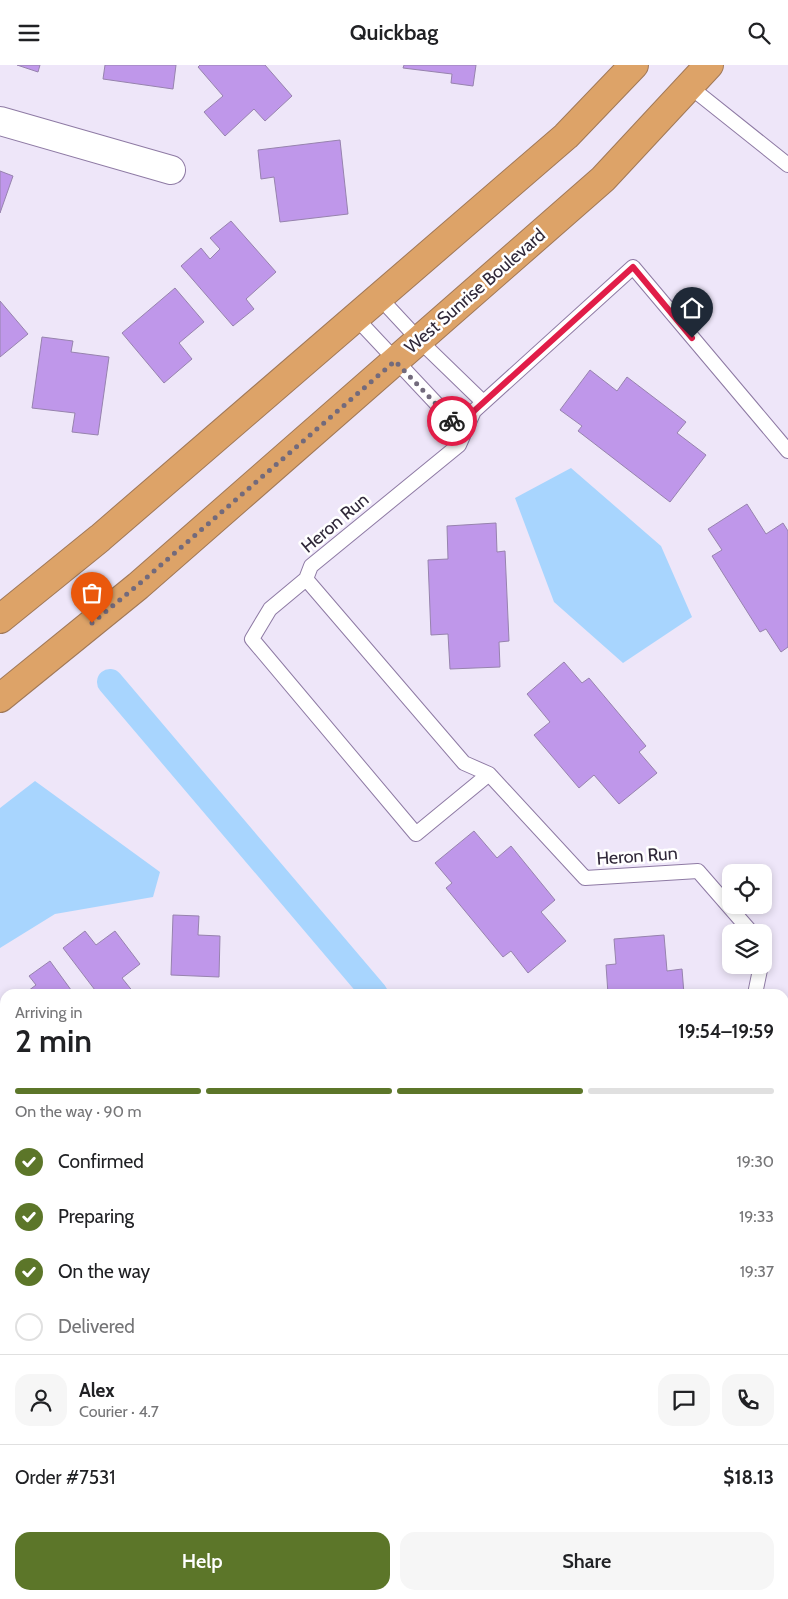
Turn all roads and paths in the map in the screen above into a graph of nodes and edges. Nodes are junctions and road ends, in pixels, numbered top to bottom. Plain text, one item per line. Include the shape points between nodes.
1 (634, 65) edge
2 (709, 65) edge
3 (689, 86) junction
4 (0, 121) edge
5 (788, 165) edge
6 (171, 170) dead end
7 (379, 297) junction
8 (356, 318) junction
9 (419, 340) junction
10 (395, 361) junction
11 (483, 402) junction
12 (464, 433) junction
13 (788, 451) edge
14 (306, 579) junction
15 (0, 619) edge
16 (0, 698) edge
17 (489, 774) junction
18 (744, 924) edge
19 (759, 974) edge
20 (757, 989) edge

1 - 7 highway via 566,136
2 - 3 highway, West Sunrise Boulevard
3 - 5 lane
3 - 9 highway, West Sunrise Boulevard via 603,179
4 - 6 street
7 - 8 highway
7 - 9 lane
8 - 10 lane
8 - 15 highway via 100,538
9 - 10 highway, West Sunrise Boulevard
9 - 11 lane
10 - 12 lane
10 - 16 highway, West Sunrise Boulevard via 138,585
11 - 12 lane, Heron Run via 474,411
11 - 13 lane, Heron Run via 633,267
12 - 14 lane, Heron Run via 459,445 311,566
14 - 17 lane, Heron Run via 464,763
14 - 17 lane via 270,609 252,639 416,834
17 - 18 lane, Heron Run via 585,878 698,871
19 - 20 lane

